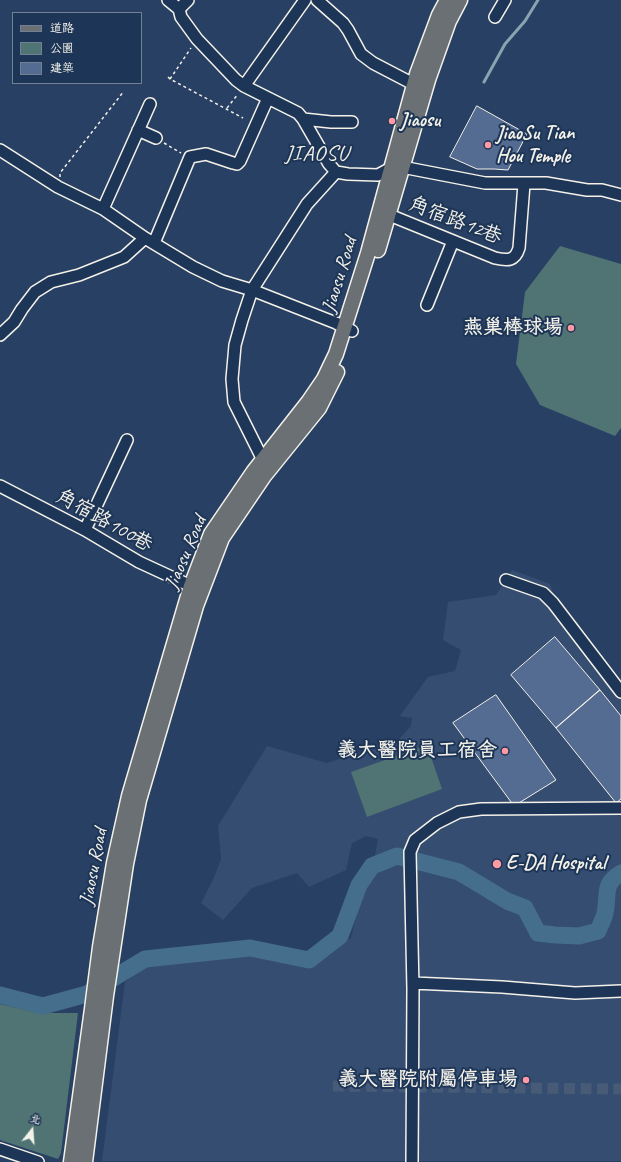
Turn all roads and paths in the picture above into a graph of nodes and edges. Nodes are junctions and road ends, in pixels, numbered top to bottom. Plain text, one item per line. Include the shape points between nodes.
1 (168, 0) edge
2 (188, 0) edge
3 (305, 0) edge
4 (317, 0) edge
5 (447, 0) edge
6 (460, 0) edge
7 (505, 0) edge
8 (179, 10) junction
9 (495, 18) dead end
10 (197, 39) junction
11 (168, 77) dead end
12 (170, 79) junction
13 (244, 86) junction
14 (420, 87) junction
15 (124, 91) dead end
16 (268, 98) junction
17 (150, 104) dead end
18 (226, 109) junction
19 (243, 118) dead end
20 (303, 119) junction
21 (352, 122) dead end
22 (138, 130) junction
23 (156, 138) joint
24 (0, 150) edge
25 (190, 157) junction
26 (397, 167) junction
27 (336, 172) junction
28 (524, 184) junction
29 (58, 187) junction
30 (621, 195) edge
31 (104, 209) junction
32 (384, 213) junction
33 (150, 240) junction
34 (453, 241) junction
35 (252, 290) junction
36 (427, 305) dead end
37 (349, 330) junction
38 (0, 335) edge
39 (127, 440) dead end
40 (267, 464) junction
41 (0, 486) edge
42 (85, 530) junction
43 (506, 580) dead end
44 (191, 586) junction
45 (621, 692) edge
46 (621, 808) edge
47 (106, 955) junction
48 (413, 983) junction
49 (621, 991) edge
50 (0, 1149) edge
51 (38, 1162) edge
52 (71, 1162) edge
53 (85, 1162) edge
54 (412, 1162) edge

1 - 8 street
2 - 8 street
3 - 13 street
4 - 14 street via 343,23 361,54
5 - 14 main road, Jiaosu Road via 417,74
6 - 14 main road, Jiaosu Road
7 - 9 street
8 - 10 street
10 - 12 path
10 - 13 street
11 - 12 path
12 - 18 path
13 - 16 street
13 - 18 path
14 - 26 main road, Jiaosu Road
15 - 29 path via 60,173
16 - 20 street via 298,113
16 - 25 street via 237,164 206,154
17 - 22 street
18 - 19 path
20 - 21 street
20 - 27 street
22 - 23 street
22 - 31 street
23 - 25 path
24 - 29 street
25 - 33 street
26 - 27 street via 378,175
26 - 28 street via 485,183
26 - 32 main road, Jiaosu Road
27 - 35 street via 307,204
28 - 30 street via 546,183
28 - 34 street, 角宿路12巷 via 519,248 515,256 509,260 502,260
29 - 31 street
31 - 33 street
32 - 34 street, 角宿路12巷
32 - 37 main road, Jiaosu Road
33 - 35 street via 193,267 222,281
33 - 38 street via 124,257 79,275 51,282 35,292 14,322
34 - 36 street
35 - 37 street
35 - 40 street via 235,345 232,379 234,402
37 - 40 main road, Jiaosu Road via 324,379
39 - 42 street
40 - 44 main road, Jiaosu Road via 211,534
40 - 47 main road, Jiaosu Road via 222,538 196,606 139,800
41 - 42 street, 角宿路100巷
42 - 44 street, 角宿路100巷 via 139,562
43 - 45 street via 543,593
44 - 47 main road, Jiaosu Road via 129,796 114,863
46 - 48 street via 481,809 460,812 437,823 415,840 410,852
47 - 52 main road, Jiaosu Road via 97,968
47 - 53 main road, Jiaosu Road via 106,996
48 - 49 street via 575,993
48 - 54 street
50 - 51 street

